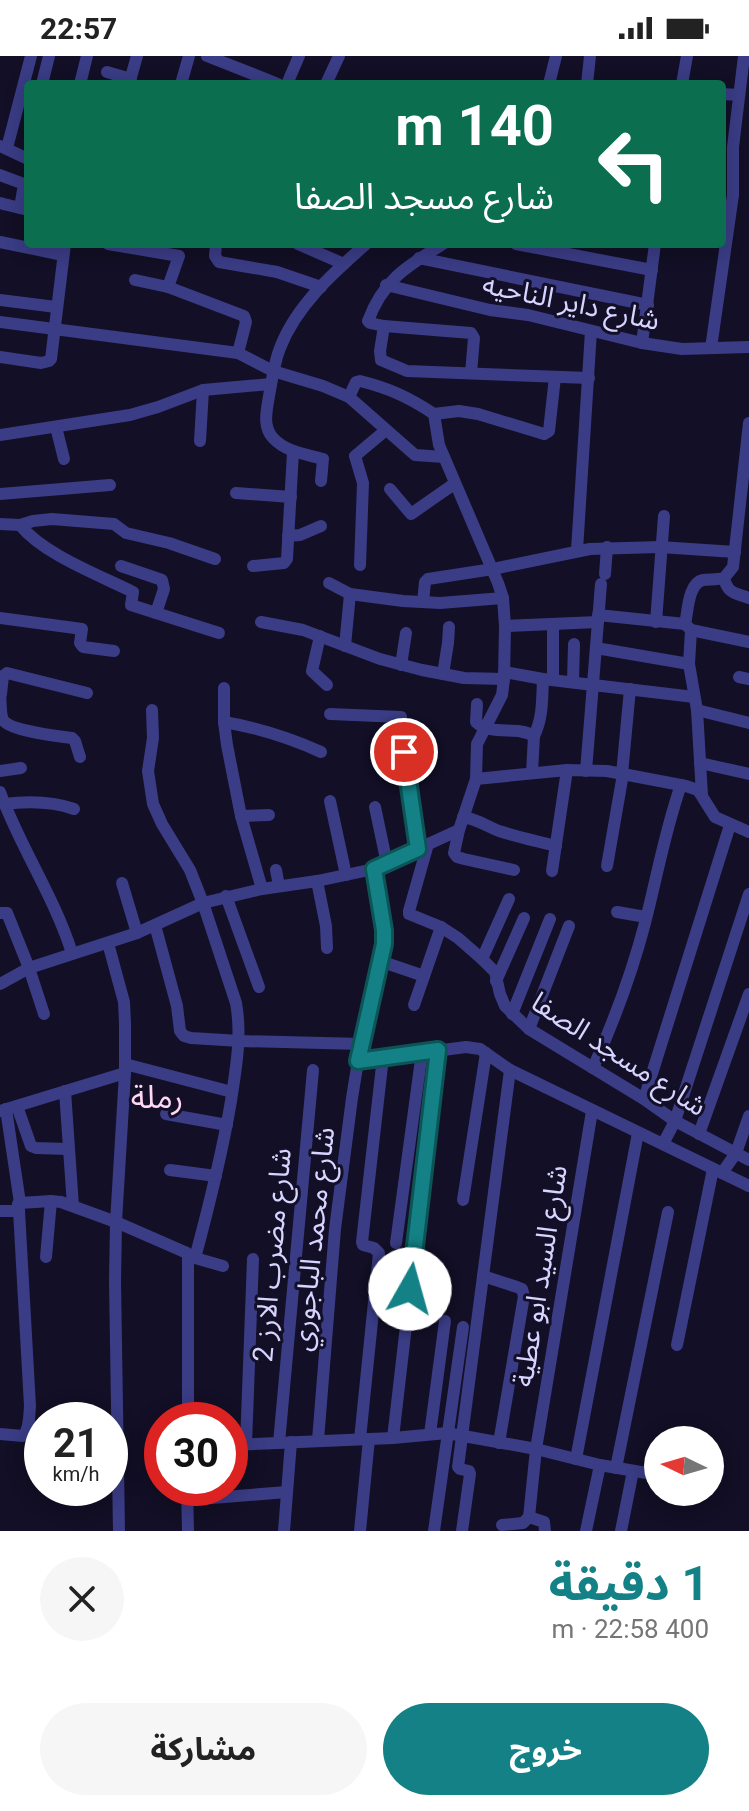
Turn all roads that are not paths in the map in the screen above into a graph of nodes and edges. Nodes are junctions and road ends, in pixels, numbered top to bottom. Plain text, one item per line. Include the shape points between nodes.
1 (31, 56) edge
2 (49, 56) edge
3 (87, 56) edge
4 (137, 56) edge
5 (189, 56) edge
6 (207, 56) edge
7 (299, 56) edge
8 (339, 56) edge
9 (556, 56) edge
10 (590, 56) edge
11 (687, 56) edge
12 (744, 56) edge
13 (242, 69) junction
14 (107, 72) dead end
15 (43, 80) edge
16 (81, 80) edge
17 (127, 80) edge
18 (130, 80) edge
19 (182, 80) edge
20 (238, 80) edge
21 (268, 80) edge
22 (289, 80) edge
23 (328, 80) edge
24 (550, 80) edge
25 (587, 80) edge
26 (683, 80) edge
27 (726, 94) edge
28 (739, 95) junction
29 (3, 147) edge
30 (24, 156) edge
31 (0, 175) edge
32 (0, 203) edge
33 (24, 209) edge
34 (0, 242) edge
35 (726, 244) edge
36 (24, 245) edge
37 (134, 248) edge
38 (216, 248) edge
39 (307, 248) edge
40 (362, 248) edge
41 (436, 248) edge
42 (537, 248) edge
43 (655, 248) edge
44 (725, 248) edge
45 (64, 250) edge
46 (419, 258) junction
47 (344, 264) junction
48 (652, 270) junction
49 (135, 280) dead end
50 (386, 285) junction
51 (168, 287) junction
52 (321, 287) junction
53 (0, 300) edge
54 (648, 305) junction
55 (56, 307) junction
56 (0, 322) edge
57 (384, 326) junction
58 (54, 330) junction
59 (591, 331) junction
60 (642, 343) junction
61 (749, 343) edge
62 (711, 348) junction
63 (238, 353) junction
64 (0, 357) edge
65 (471, 373) junction
66 (555, 377) junction
67 (272, 378) junction
68 (589, 378) junction
69 (203, 390) junction
70 (349, 397) junction
71 (434, 414) junction
72 (749, 423) edge
73 (56, 427) junction
74 (386, 430) junction
75 (0, 435) edge
76 (200, 441) dead end
77 (293, 452) junction
78 (444, 457) junction
79 (64, 459) dead end
80 (321, 481) dead end
81 (454, 484) junction
82 (110, 485) dead end
83 (390, 489) dead end
84 (236, 493) dead end
85 (0, 494) edge
86 (291, 497) junction
87 (664, 516) dead end
88 (0, 524) edge
89 (20, 525) junction
90 (321, 526) dead end
91 (288, 536) junction
92 (607, 547) junction
93 (660, 547) junction
94 (577, 550) junction
95 (735, 552) junction
96 (215, 559) dead end
97 (360, 565) dead end
98 (121, 566) dead end
99 (253, 566) dead end
100 (493, 569) junction
101 (724, 578) junction
102 (329, 583) dead end
103 (350, 594) junction
104 (503, 598) junction
105 (749, 598) edge
106 (423, 602) junction
107 (156, 613) junction
108 (0, 618) edge
109 (598, 619) junction
110 (261, 622) dead end
111 (656, 622) junction
112 (553, 624) junction
113 (505, 626) junction
114 (449, 627) dead end
115 (688, 627) junction
116 (219, 633) dead end
117 (406, 633) dead end
118 (320, 636) junction
119 (749, 642) edge
120 (574, 644) dead end
121 (345, 646) junction
122 (596, 648) junction
123 (114, 651) dead end
124 (689, 664) junction
125 (401, 665) junction
126 (443, 674) junction
127 (504, 676) junction
128 (548, 679) junction
129 (573, 682) junction
130 (593, 684) junction
131 (327, 685) dead end
132 (224, 688) dead end
133 (630, 689) junction
134 (87, 693) dead end
135 (0, 694) edge
136 (694, 697) junction
137 (477, 704) dead end
138 (152, 710) dead end
139 (697, 710) junction
140 (330, 714) dead end
141 (224, 722) junction
142 (749, 723) edge
143 (485, 730) junction
144 (534, 736) junction
145 (321, 752) dead end
146 (80, 757) dead end
147 (700, 763) junction
148 (21, 768) dead end
149 (567, 770) junction
150 (0, 771) edge
151 (586, 771) junction
152 (532, 773) junction
153 (622, 774) junction
154 (749, 774) edge
155 (476, 779) junction
156 (681, 785) junction
157 (702, 795) junction
158 (2, 798) edge
159 (330, 801) dead end
160 (375, 807) dead end
161 (74, 809) dead end
162 (269, 815) dead end
163 (241, 816) junction
164 (461, 823) junction
165 (730, 825) junction
166 (0, 827) edge
167 (15, 828) junction
168 (749, 832) edge
169 (423, 846) junction
170 (556, 846) junction
171 (387, 864) junction
172 (607, 866) dead end
173 (374, 869) junction
174 (276, 870) dead end
175 (514, 870) dead end
176 (552, 871) dead end
177 (346, 875) junction
178 (317, 881) junction
179 (122, 883) dead end
180 (279, 886) junction
181 (262, 889) junction
182 (749, 894) edge
183 (226, 896) junction
184 (509, 899) dead end
185 (203, 903) junction
186 (617, 912) dead end
187 (1, 913) edge
188 (646, 917) junction
189 (524, 918) dead end
190 (550, 919) dead end
191 (155, 925) junction
192 (569, 926) dead end
193 (441, 927) junction
194 (137, 933) junction
195 (108, 943) junction
196 (327, 948) dead end
197 (72, 953) junction
198 (482, 959) junction
199 (380, 961) junction
200 (29, 968) junction
201 (424, 976) junction
202 (496, 981) junction
203 (0, 984) edge
204 (259, 987) dead end
205 (749, 994) edge
206 (414, 1005) dead end
207 (44, 1014) dead end
208 (512, 1014) junction
209 (529, 1029) junction
210 (240, 1041) junction
211 (362, 1044) junction
212 (438, 1050) junction
213 (422, 1052) junction
214 (486, 1053) junction
215 (383, 1057) junction
216 (358, 1061) junction
217 (593, 1068) junction
218 (125, 1069) junction
219 (313, 1070) dead end
220 (510, 1070) junction
221 (65, 1091) junction
222 (232, 1092) junction
223 (644, 1099) junction
224 (8, 1109) edge
225 (592, 1111) junction
226 (166, 1114) dead end
227 (749, 1116) edge
228 (675, 1121) junction
229 (227, 1125) junction
230 (638, 1133) junction
231 (699, 1134) junction
232 (663, 1144) junction
233 (68, 1149) junction
234 (736, 1153) junction
235 (749, 1160) edge
236 (170, 1170) dead end
237 (718, 1171) junction
238 (216, 1176) junction
239 (749, 1186) edge
240 (463, 1200) dead end
241 (51, 1201) junction
242 (73, 1206) junction
243 (20, 1207) junction
244 (0, 1211) edge
245 (668, 1212) dead end
246 (116, 1222) junction
247 (396, 1243) dead end
248 (189, 1255) junction
249 (46, 1257) dead end
250 (253, 1259) dead end
251 (223, 1266) dead end
252 (483, 1276) junction
253 (445, 1321) dead end
254 (463, 1327) dead end
255 (677, 1345) dead end
256 (188, 1402) edge
257 (248, 1402) edge
258 (447, 1433) junction
259 (0, 1434) edge
260 (430, 1434) junction
261 (462, 1435) junction
262 (393, 1438) junction
263 (364, 1439) junction
264 (318, 1440) junction
265 (285, 1442) junction
266 (499, 1443) junction
267 (248, 1444) edge
268 (536, 1449) junction
269 (576, 1459) junction
270 (600, 1465) junction
271 (616, 1468) junction
272 (633, 1471) junction
273 (644, 1473) edge
274 (287, 1492) junction
275 (248, 1493) edge
276 (187, 1506) edge
277 (529, 1517) junction
278 (502, 1522) edge
279 (119, 1531) edge
280 (188, 1531) edge
281 (284, 1531) edge
282 (360, 1531) edge
283 (434, 1531) edge
284 (462, 1531) edge
285 (545, 1531) edge
286 (586, 1531) edge
287 (621, 1531) edge

1 - 29 street
2 - 15 street
3 - 16 street
4 - 18 street
5 - 19 street
6 - 13 street
7 - 22 street
8 - 23 street
9 - 24 street
10 - 25 street
11 - 26 street
12 - 28 street
13 - 20 street
13 - 21 street
14 - 17 street
27 - 28 street
28 - 35 street
29 - 30 street
31 - 33 street via 24,184
32 - 33 street
34 - 36 street
37 - 51 street via 179,255
38 - 52 street via 219,262 277,272
39 - 47 street
40 - 47 street
41 - 46 street
42 - 48 street
43 - 48 street
44 - 62 street
45 - 55 street
46 - 50 street
46 - 54 street
47 - 52 street
48 - 54 street
49 - 51 street
50 - 57 street via 368,321
50 - 59 street, شارع داير الناحيه
51 - 63 street via 244,316
52 - 67 street via 284,338
53 - 55 street
54 - 60 street
55 - 58 street
56 - 58 street
57 - 65 street via 383,361 407,371
57 - 65 street via 471,333
58 - 63 street
58 - 64 street via 51,359 45,363
59 - 60 street, شارع داير الناحيه
59 - 68 street
60 - 62 street, شارع داير الناحيه
61 - 62 street, شارع داير الناحيه
63 - 67 street
65 - 66 street
66 - 68 street
66 - 71 street via 549,431 544,434 478,414
67 - 69 street
67 - 70 street via 323,386
67 - 77 street via 266,422 274,439
68 - 94 street
69 - 73 street via 130,415
69 - 76 street
70 - 71 street via 360,381 412,399
70 - 74 street
71 - 78 street
72 - 95 street
73 - 75 street
73 - 79 street
74 - 78 street via 417,456
74 - 97 street via 355,456 363,483
77 - 80 street via 323,459
77 - 86 street
78 - 81 street
81 - 83 street via 411,514
81 - 100 street
82 - 85 street
84 - 86 street
86 - 91 street
87 - 93 street
88 - 89 street
89 - 96 street via 52,519 114,524 126,533
89 - 107 street via 70,561 133,592 131,605
90 - 91 street
91 - 99 street via 286,562
92 - 93 street
92 - 94 street
92 - 109 street
93 - 95 street
93 - 111 street
94 - 100 street
95 - 101 street via 733,567
98 - 107 street via 162,580
100 - 104 street
100 - 106 street via 428,579
101 - 105 street via 730,591
101 - 115 street via 695,583
102 - 103 street
103 - 106 street
103 - 121 street
104 - 106 street
104 - 113 street
107 - 116 street
108 - 123 street via 82,629 83,647
109 - 111 street
109 - 112 street
109 - 122 street
110 - 118 street
111 - 115 street
112 - 113 street
112 - 128 street
113 - 127 street
114 - 126 street
115 - 119 street
115 - 124 street
117 - 125 street
118 - 121 street
118 - 131 street via 312,671
120 - 129 street
121 - 125 street
122 - 124 street
122 - 130 street
124 - 136 street
125 - 126 street
126 - 127 street
127 - 128 street
127 - 143 street via 502,695
128 - 129 street
128 - 144 street
129 - 130 street
130 - 133 street
130 - 151 street
132 - 141 street
133 - 136 street
133 - 153 street
134 - 135 street via 7,673
135 - 146 street via 1,717 7,723 72,738
136 - 139 street
137 - 143 street via 476,722
138 - 185 street via 148,771 153,804
139 - 142 street
139 - 147 street
140 - 169 street via 401,718
141 - 145 street via 260,728
141 - 163 street
143 - 144 street
143 - 155 street via 476,749
144 - 152 street
147 - 154 street
147 - 157 street
148 - 150 street
149 - 151 street
149 - 152 street
149 - 170 street
151 - 153 street
152 - 155 street
153 - 156 street
153 - 172 street
155 - 164 street
156 - 157 street
156 - 188 street
157 - 165 street via 715,817
158 - 161 street
158 - 167 street
159 - 177 street
160 - 171 street
162 - 163 street
163 - 181 street
164 - 169 street
164 - 170 street via 481,821
164 - 175 street via 457,857
165 - 168 street
165 - 223 street
166 - 167 street
167 - 197 street
169 - 171 street
169 - 193 street, شارع مسجد الصفا via 409,914
170 - 176 street
171 - 173 street
173 - 177 street
173 - 199 street, شارع محمد الباجوري via 384,930
174 - 180 street
177 - 178 street
178 - 180 street
178 - 196 street
179 - 194 street
180 - 181 street
181 - 183 street
182 - 228 street
183 - 185 street
183 - 204 street
184 - 198 street
185 - 191 street
185 - 210 street via 236,1003
186 - 188 street
187 - 200 street via 7,913
188 - 217 street
189 - 202 street
190 - 208 street
191 - 194 street
191 - 210 street via 182,1034
192 - 209 street
193 - 198 street, شارع مسجد الصفا
193 - 201 street
194 - 195 street
195 - 197 street
195 - 218 street via 124,1002
197 - 200 street
198 - 202 street, شارع مسجد الصفا
199 - 201 street
199 - 211 street, شارع محمد الباجوري
200 - 203 street
200 - 207 street
201 - 206 street
202 - 208 street, شارع مسجد الصفا
205 - 231 street
208 - 209 street, شارع مسجد الصفا
209 - 217 street, شارع مسجد الصفا
210 - 211 street
210 - 222 street
211 - 216 street, شارع محمد الباجوري
212 - 213 street, شارع مسجد الصفا
212 - 214 street, شارع مسجد الصفا via 466,1047
212 - 262 street
213 - 215 street, شارع مسجد الصفا
213 - 247 street
214 - 220 street, شارع مسجد الصفا
214 - 240 street
215 - 216 street, شارع مسجد الصفا
215 - 263 street via 362,1242 379,1253
216 - 264 street, شارع محمد الباجوري via 335,1229
217 - 223 street, شارع مسجد الصفا
218 - 221 street
218 - 222 street
218 - 246 street
219 - 265 street, شارع مضرب الارز 2
220 - 225 street, شارع مسجد الصفا
220 - 252 street
221 - 224 street
221 - 233 street
222 - 229 street
223 - 228 street, شارع مسجد الصفا
224 - 233 street via 31,1146
224 - 243 street
225 - 230 street, شارع مسجد الصفا
225 - 268 street, شارع السيد ابو عطية
226 - 229 street
227 - 234 street
228 - 231 street, شارع مسجد الصفا
228 - 232 street
229 - 238 street
230 - 232 street, شارع مسجد الصفا
230 - 269 street
231 - 234 street, شارع مسجد الصفا
232 - 237 street, شارع مسجد الصفا
233 - 242 street
234 - 235 street, شارع مسجد الصفا
234 - 237 street
236 - 238 street
237 - 239 street, شارع مسجد الصفا
237 - 255 street
238 - 248 street
241 - 242 street
241 - 243 street
241 - 249 street
242 - 246 street
243 - 244 street
243 - 259 street via 29,1424 23,1436
245 - 271 street
246 - 248 street
246 - 279 street
248 - 251 street
248 - 256 street
250 - 257 street, شارع مضرب الارز 2
252 - 261 street
252 - 266 street via 522,1289 524,1296
253 - 260 street
254 - 258 street
258 - 260 street
258 - 261 street
258 - 283 street
260 - 262 street
261 - 266 street
261 - 284 street via 458,1467 470,1474
262 - 263 street
263 - 264 street
263 - 282 street
264 - 265 street
265 - 267 street
265 - 274 street, شارع مضرب الارز 2
266 - 268 street
268 - 269 street
268 - 277 street, شارع السيد ابو عطية
269 - 270 street
270 - 271 street
270 - 286 street
271 - 272 street
272 - 273 street
272 - 287 street
274 - 275 street
274 - 281 street, شارع مضرب الارز 2
276 - 280 street
277 - 278 street via 523,1523
277 - 285 street via 544,1522

